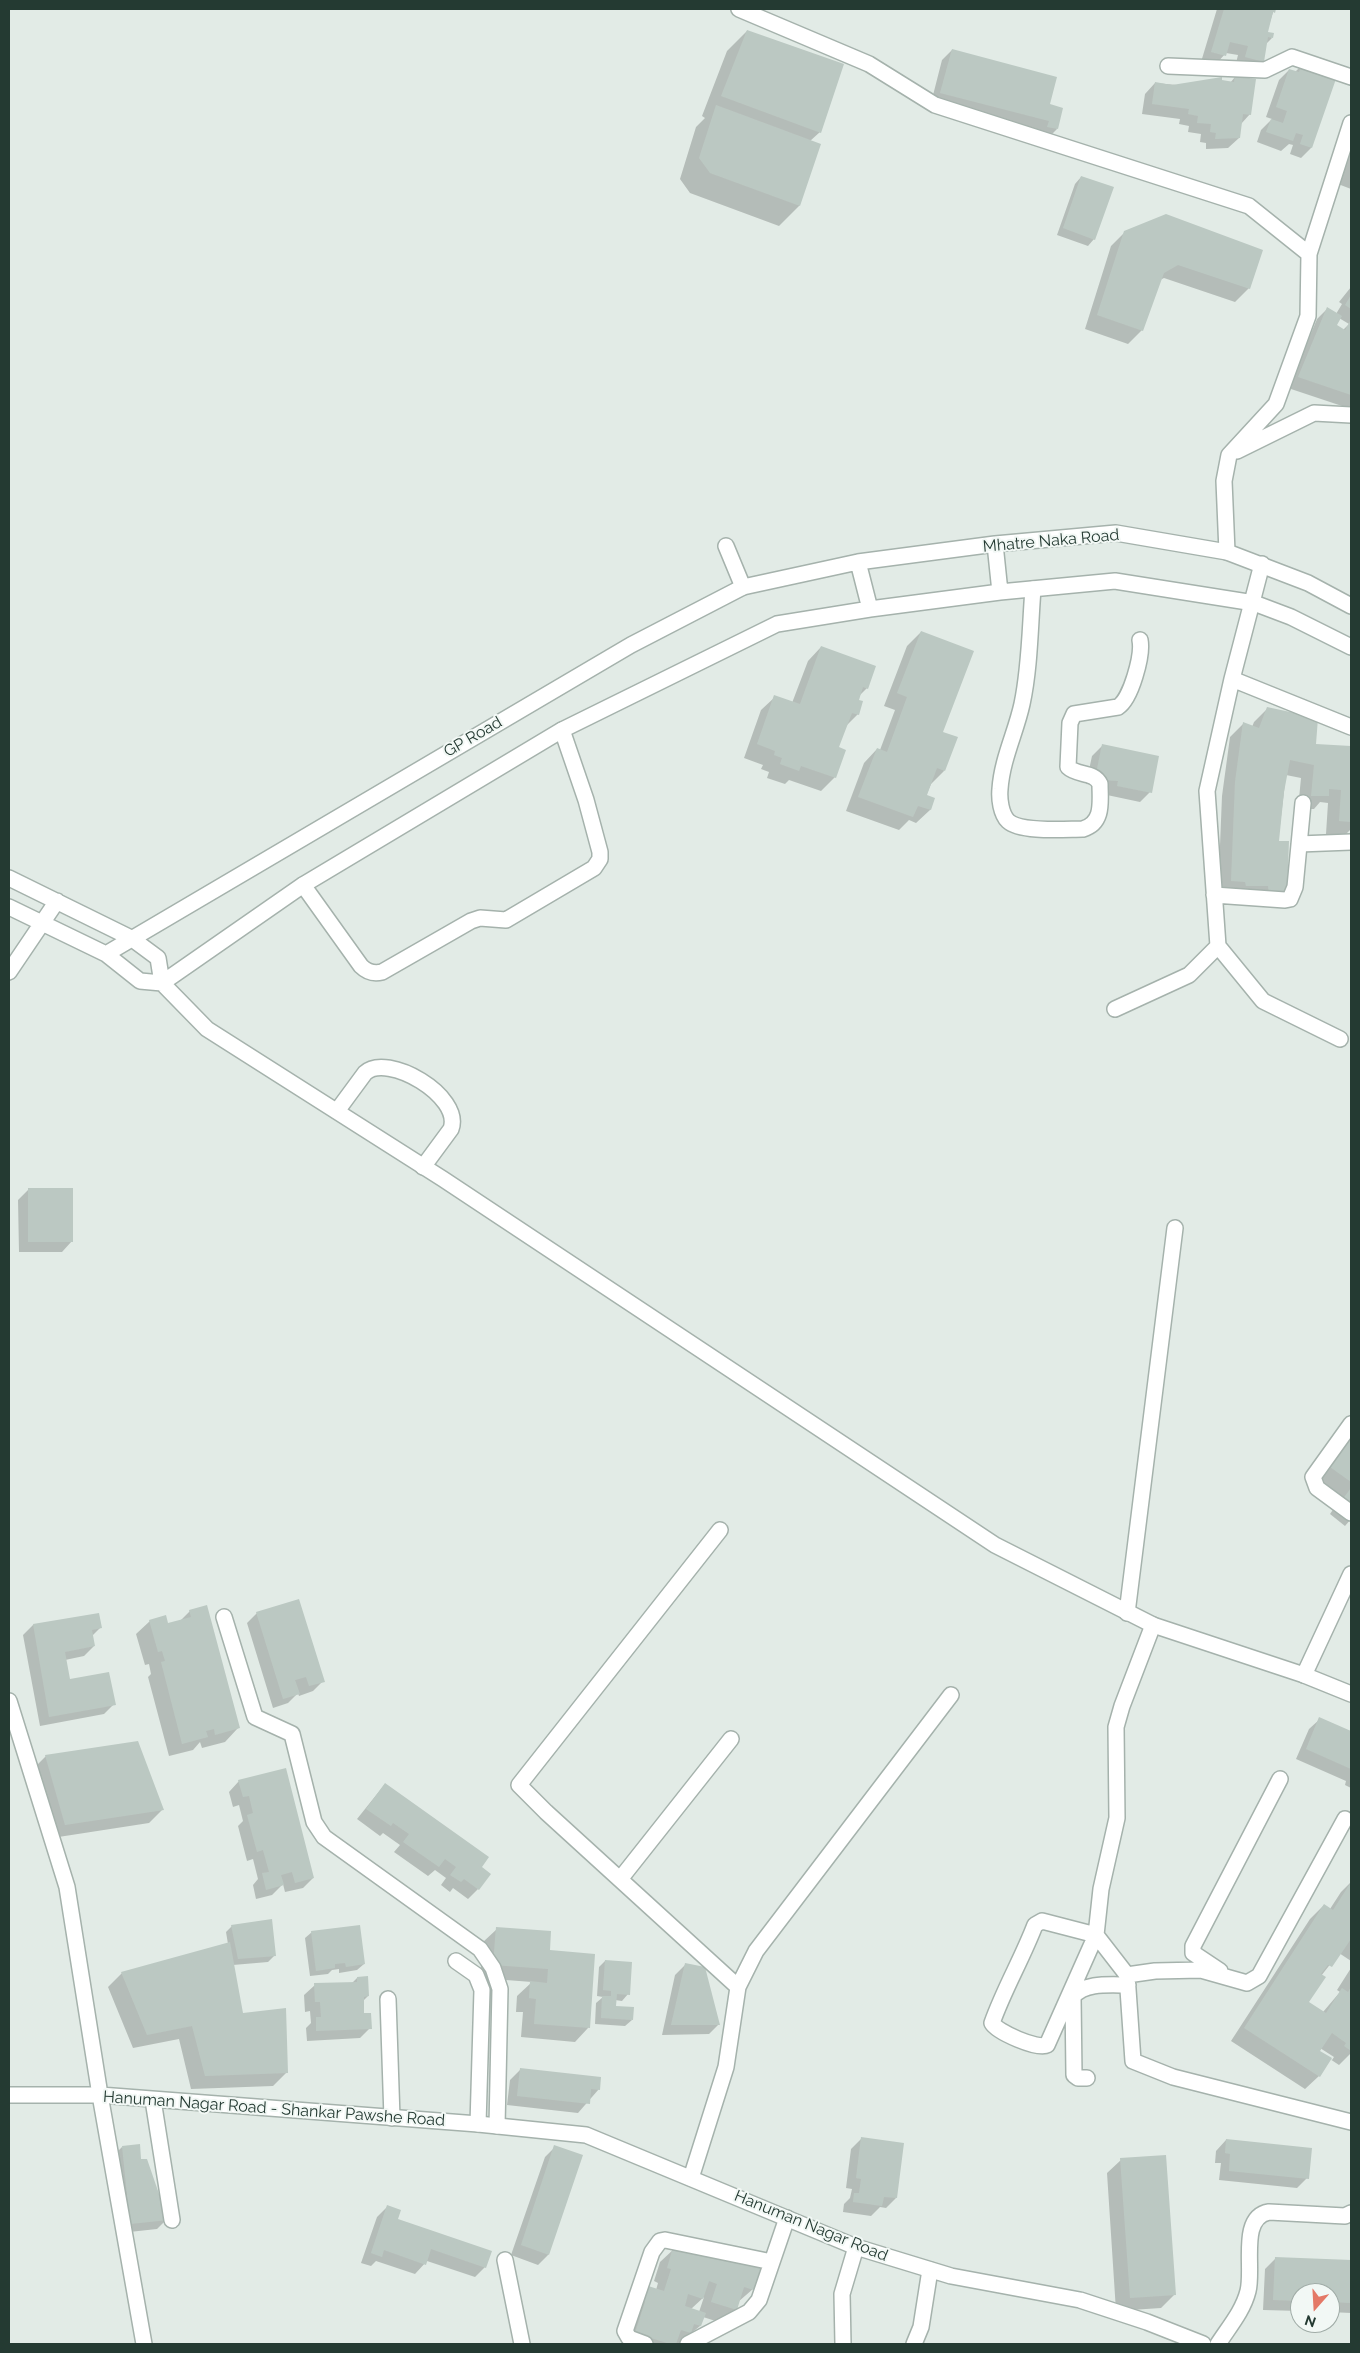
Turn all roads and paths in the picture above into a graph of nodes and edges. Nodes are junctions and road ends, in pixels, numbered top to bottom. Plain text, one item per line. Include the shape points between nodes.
1 (739, 9) edge
2 (1168, 66) dead end
3 (1351, 77) edge
4 (1351, 123) edge
5 (1309, 254) junction
6 (1351, 415) edge
7 (1228, 455) junction
8 (995, 544) junction
9 (726, 546) dead end
10 (1227, 552) junction
11 (858, 562) junction
12 (1262, 564) junction
13 (743, 587) junction
14 (1033, 589) junction
15 (1000, 592) junction
16 (1254, 603) junction
17 (1351, 606) edge
18 (870, 609) junction
19 (1140, 640) dead end
20 (1351, 647) edge
21 (1232, 680) junction
22 (1351, 727) edge
23 (562, 730) junction
24 (1303, 803) dead end
25 (1351, 842) edge
26 (1299, 844) junction
27 (9, 878) edge
28 (303, 885) junction
29 (1214, 895) junction
30 (57, 901) junction
31 (9, 907) edge
32 (42, 923) junction
33 (131, 938) junction
34 (1218, 946) junction
35 (106, 954) junction
36 (9, 972) edge
37 (162, 983) junction
38 (1115, 1009) dead end
39 (1340, 1039) dead end
40 (337, 1111) junction
41 (423, 1167) junction
42 (1175, 1228) dead end
43 (1351, 1424) edge
44 (1351, 1513) edge
45 (720, 1530) dead end
46 (1351, 1574) edge
47 (1127, 1613) junction
48 (224, 1617) dead end
49 (1153, 1625) junction
50 (1304, 1675) junction
51 (1351, 1694) edge
52 (951, 1695) dead end
53 (9, 1701) edge
54 (731, 1738) dead end
55 (1280, 1779) dead end
56 (1345, 1819) dead end
57 (620, 1878) junction
58 (1096, 1935) junction
59 (456, 1961) dead end
60 (1229, 1978) junction
61 (1127, 1980) junction
62 (738, 1987) junction
63 (388, 1999) dead end
64 (1087, 2078) dead end
65 (9, 2095) edge
66 (100, 2095) junction
67 (153, 2100) junction
68 (392, 2118) junction
69 (1351, 2122) edge
70 (478, 2124) junction
71 (497, 2126) junction
72 (539, 2131) joint
73 (691, 2178) junction
74 (1351, 2213) edge
75 (787, 2218) junction
76 (172, 2220) dead end
77 (856, 2247) junction
78 (505, 2260) dead end
79 (772, 2262) junction
80 (930, 2270) junction
81 (144, 2344) edge
82 (522, 2344) edge
83 (645, 2344) edge
84 (688, 2344) edge
85 (843, 2344) edge
86 (914, 2344) edge
87 (1203, 2344) edge
88 (1218, 2344) edge

1 - 5 street via 869,64 935,105 1249,206
2 - 3 street via 1265,70 1292,57
4 - 5 street
5 - 7 street via 1308,316 1276,404
6 - 7 street via 1314,413
7 - 10 street via 1224,481
8 - 10 street, Mhatre Naka Road via 1116,533
8 - 11 street, Mhatre Naka Road
8 - 15 street
9 - 13 street
10 - 12 street, Mhatre Naka Road
11 - 13 street, GP Road
11 - 18 street
12 - 16 street
12 - 17 street, Mhatre Naka Road
13 - 33 street, GP Road via 631,645
14 - 15 street
14 - 16 street via 1115,581
14 - 19 street via 1024,693 1000,790 1001,805 1011,823 1026,828 1084,829 1096,822 1100,784 1095,778 1068,767 1070,723 1074,714 1124,704 1141,652
15 - 18 street
16 - 20 street via 1292,617
16 - 21 street
18 - 23 street via 777,624
21 - 22 street
21 - 29 street via 1207,791
23 - 28 street
23 - 28 street via 600,852 594,868 506,920 480,918 471,921 375,973 362,966
24 - 26 street
25 - 26 street
26 - 29 street via 1290,899
27 - 30 street
28 - 37 street
29 - 34 street
30 - 32 street
30 - 33 street
31 - 32 street
32 - 35 street
32 - 36 street
33 - 35 street, GP Road
33 - 37 street via 158,958
34 - 38 street via 1189,975
34 - 39 street via 1263,1001
35 - 37 street via 140,981
37 - 40 street via 207,1028
40 - 41 street
40 - 41 street via 365,1073 376,1067 402,1072 439,1094 446,1101 454,1122
41 - 47 street via 994,1545
42 - 47 street
43 - 44 street via 1313,1477 1317,1488
45 - 57 street via 519,1785
46 - 50 street
47 - 49 street
48 - 71 street via 255,1716 292,1734 314,1822 324,1837 480,1949 493,1968 500,1989
49 - 50 street
49 - 58 street via 1116,1727 1116,1818 1101,1889
50 - 51 street
52 - 62 street via 756,1951
53 - 66 street via 67,1886
54 - 57 street
55 - 60 street via 1193,1946 1193,1953
56 - 60 street via 1259,1976 1247,1983
57 - 62 street
58 - 58 street via 1038,1922 1007,1984 992,2022 994,2026 1038,2047 1046,2045
58 - 61 street
59 - 70 street via 476,1975 482,1990
60 - 61 street via 1201,1970 1155,1971
61 - 64 street via 1082,1989 1073,1997 1074,2075
61 - 69 street via 1133,2060 1173,2077
62 - 73 street via 726,2067
63 - 68 street
65 - 66 street, Hanuman Nagar Road - Shankar Pawshe Road
66 - 67 street, Hanuman Nagar Road - Shankar Pawshe Road
66 - 81 street
67 - 68 street, Hanuman Nagar Road - Shankar Pawshe Road
67 - 76 street
68 - 70 street, Hanuman Nagar Road - Shankar Pawshe Road
70 - 71 street, Hanuman Nagar Road - Shankar Pawshe Road
71 - 72 street, Hanuman Nagar Road - Shankar Pawshe Road
72 - 73 street, Hanuman Nagar Road via 586,2135
73 - 75 street, Hanuman Nagar Road
74 - 88 street via 1345,2216 1261,2213 1251,2231 1249,2289 1242,2309
75 - 77 street, Hanuman Nagar Road
75 - 79 street
77 - 80 street, Hanuman Nagar Road
77 - 85 street via 842,2294
78 - 82 street
79 - 83 street via 660,2241 652,2252 625,2331 630,2338
79 - 84 street via 759,2300 749,2312
80 - 86 street via 921,2327
80 - 87 street, Hanuman Nagar Road via 1080,2300

